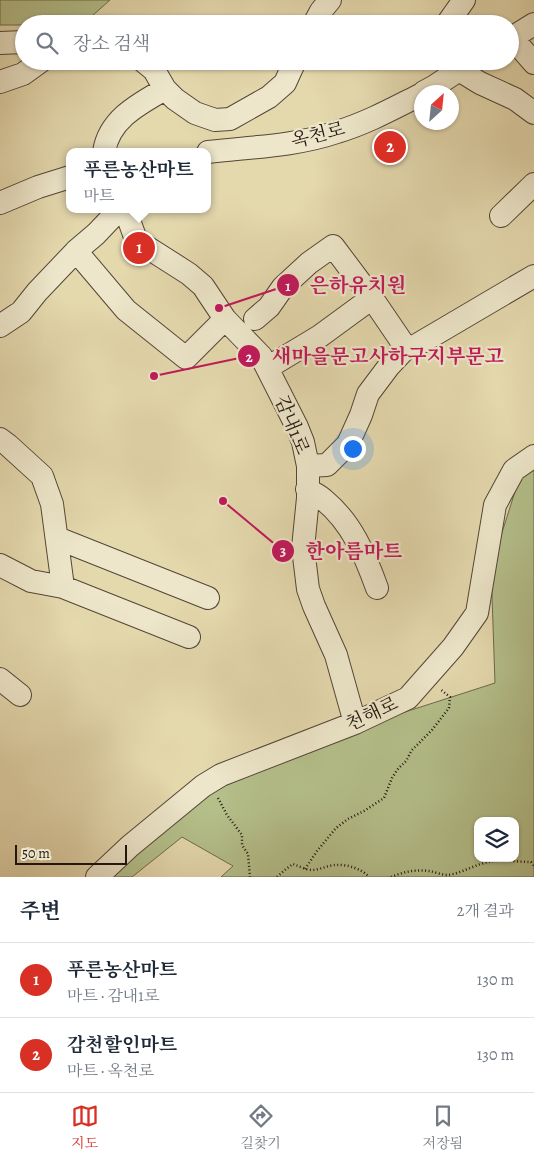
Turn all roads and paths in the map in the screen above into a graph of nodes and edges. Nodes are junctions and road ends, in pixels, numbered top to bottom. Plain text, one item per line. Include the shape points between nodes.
1 (330, 0) edge
2 (464, 0) edge
3 (318, 15) edge
4 (453, 15) edge
5 (534, 24) edge
6 (519, 34) edge
7 (15, 43) edge
8 (0, 44) edge
9 (519, 47) edge
10 (534, 63) edge
11 (29, 70) edge
12 (154, 70) edge
13 (291, 70) edge
14 (460, 70) edge
15 (469, 70) edge
16 (0, 82) edge
17 (437, 85) edge
18 (165, 89) junction
19 (414, 97) edge
20 (534, 113) edge
21 (104, 148) edge
22 (211, 152) edge
23 (66, 178) edge
24 (534, 184) edge
25 (0, 203) edge
26 (117, 213) edge
27 (126, 213) edge
28 (501, 216) dead end
29 (76, 251) junction
30 (534, 276) edge
31 (372, 298) junction
32 (225, 319) junction
33 (255, 319) dead end
34 (0, 326) edge
35 (406, 348) junction
36 (268, 368) junction
37 (0, 440) edge
38 (534, 456) edge
39 (308, 466) junction
40 (307, 489) junction
41 (57, 538) junction
42 (0, 565) edge
43 (64, 587) junction
44 (377, 588) dead end
45 (208, 598) dead end
46 (189, 637) dead end
47 (0, 679) edge
48 (425, 679) junction
49 (20, 695) dead end
50 (355, 723) junction
51 (203, 786) junction
52 (534, 866) edge
53 (305, 868) junction
54 (97, 877) edge
55 (250, 877) edge
56 (277, 877) edge
57 (369, 877) edge
58 (391, 877) edge

1 - 3 street
2 - 4 street
5 - 6 street
7 - 8 street
9 - 10 street
11 - 16 street
12 - 18 street
13 - 18 street via 285,83 269,97 230,119 215,120 195,113
14 - 17 street, 옥천로
15 - 20 street via 480,83 515,99
18 - 21 street via 132,108 116,123
19 - 22 street, 옥천로 via 385,113 330,134 307,140
23 - 25 street
24 - 28 street
26 - 29 street
27 - 32 street, 감내1로 via 135,237 203,286
29 - 32 street via 126,310 186,358
29 - 34 street via 21,312
30 - 35 street via 415,346
31 - 33 street via 334,246 283,287 269,307
31 - 35 street
31 - 36 street
32 - 36 street, 감내1로 via 261,356
35 - 39 street via 368,394 348,444 327,465
36 - 39 street, 감내1로 via 303,442
37 - 41 street via 42,476 52,504
38 - 48 street, 천해로 via 514,470 495,505 477,613
39 - 40 street, 감내1로
40 - 44 street via 323,499 348,526 363,550
40 - 50 street, 감내1로 via 303,548 308,589 336,655
41 - 43 street
41 - 45 street
42 - 43 street via 31,581
43 - 46 street
47 - 49 street
48 - 50 street, 천해로 via 408,698
48 - 53 path via 450,697 450,708 397,770 384,798 336,828
50 - 51 street, 천해로
51 - 54 street, 천해로
51 - 55 path via 213,789 242,835
52 - 58 path via 531,862 490,861 454,874 424,870 407,871
53 - 56 path via 293,864
53 - 57 path via 346,865

